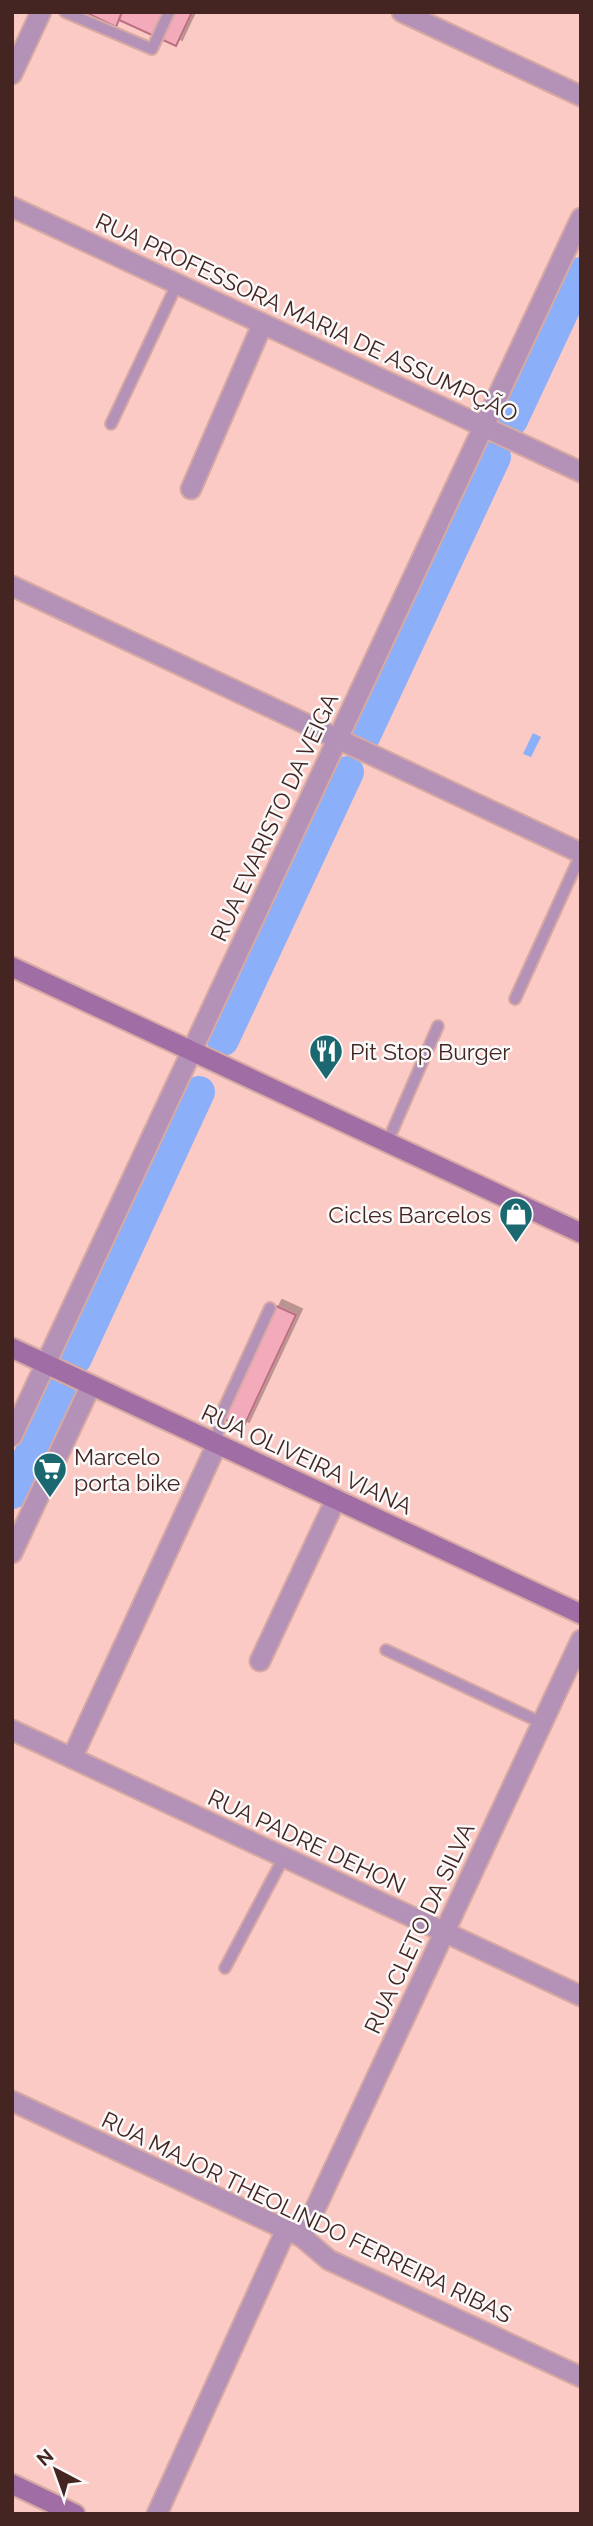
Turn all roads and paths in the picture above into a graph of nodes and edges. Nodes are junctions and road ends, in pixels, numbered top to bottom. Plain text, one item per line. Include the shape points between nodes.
1 (41, 12) edge
2 (65, 12) edge
3 (169, 12) edge
4 (402, 12) edge
5 (12, 74) edge
6 (581, 96) edge
7 (12, 207) edge
8 (581, 218) edge
9 (177, 284) junction
10 (262, 325) junction
11 (111, 424) dead end
12 (483, 427) junction
13 (581, 472) edge
14 (191, 489) dead end
15 (12, 586) edge
16 (338, 739) junction
17 (581, 854) edge
18 (12, 967) edge
19 (515, 999) dead end
20 (438, 1026) dead end
21 (191, 1051) junction
22 (387, 1143) junction
23 (581, 1233) edge
24 (270, 1308) dead end
25 (12, 1348) edge
26 (46, 1364) junction
27 (91, 1385) junction
28 (12, 1436) edge
29 (217, 1444) junction
30 (335, 1499) junction
31 (12, 1553) edge
32 (581, 1614) edge
33 (581, 1640) edge
34 (386, 1650) dead end
35 (260, 1661) dead end
36 (542, 1723) junction
37 (12, 1730) edge
38 (72, 1758) junction
39 (284, 1857) junction
40 (444, 1932) junction
41 (225, 1968) dead end
42 (581, 1996) edge
43 (12, 2101) edge
44 (294, 2234) junction
45 (581, 2377) edge
46 (12, 2484) edge
47 (75, 2514) edge
48 (157, 2514) edge

1 - 5 street
2 - 3 lane via 152,49
4 - 6 street
7 - 9 street, RUA PROFESSORA MARIA DE ASSUMPÇÃO
8 - 12 street, RUA EVARISTO DA VEIGA
9 - 10 street, RUA PROFESSORA MARIA DE ASSUMPÇÃO
9 - 11 lane
10 - 12 street, RUA PROFESSORA MARIA DE ASSUMPÇÃO
10 - 14 street
12 - 13 street, RUA PROFESSORA MARIA DE ASSUMPÇÃO
12 - 16 street, RUA EVARISTO DA VEIGA
15 - 16 street
16 - 17 street
16 - 21 street, RUA EVARISTO DA VEIGA
17 - 19 lane
18 - 21 main road
20 - 22 lane
21 - 22 main road
21 - 26 street, RUA EVARISTO DA VEIGA
22 - 23 main road
24 - 29 lane via 219,1419
25 - 26 main road, RUA OLIVEIRA VIANA
26 - 27 main road, RUA OLIVEIRA VIANA
26 - 28 street, RUA EVARISTO DA VEIGA
27 - 29 main road, RUA OLIVEIRA VIANA
27 - 31 street
29 - 30 main road, RUA OLIVEIRA VIANA
29 - 38 street
30 - 32 main road, RUA OLIVEIRA VIANA
30 - 35 street
33 - 36 street, RUA CLETO DA SILVA
34 - 36 lane
36 - 40 street, RUA CLETO DA SILVA
37 - 38 street, RUA PADRE DEHON
38 - 39 street, RUA PADRE DEHON
39 - 40 street, RUA PADRE DEHON
39 - 41 lane
40 - 42 street, RUA PADRE DEHON
40 - 44 street, RUA CLETO DA SILVA
43 - 44 street, RUA MAJOR THEOLINDO FERREIRA RIBAS
44 - 45 street, RUA MAJOR THEOLINDO FERREIRA RIBAS via 330,2260
44 - 48 street, RUA CLETO DA SILVA
46 - 47 main road

